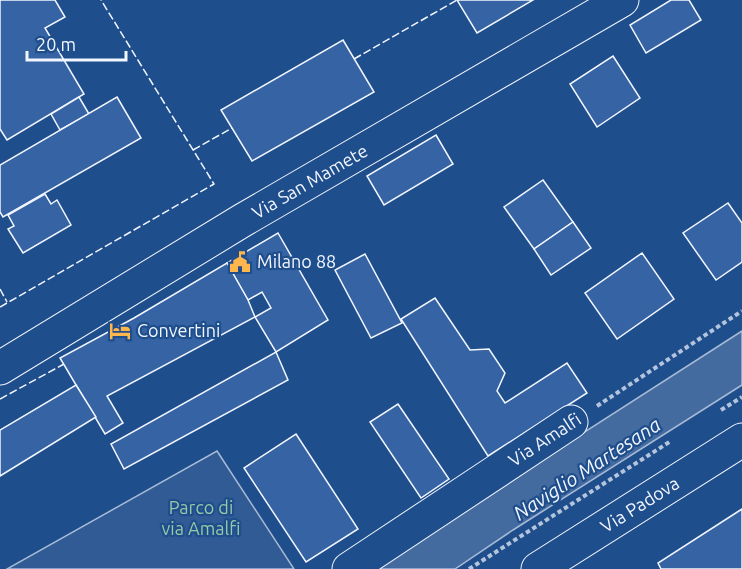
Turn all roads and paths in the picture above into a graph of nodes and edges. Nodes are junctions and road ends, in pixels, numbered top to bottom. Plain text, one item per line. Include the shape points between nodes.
1 (622, 0) edge
2 (742, 311) edge
3 (0, 368) edge
4 (742, 397) edge
5 (717, 413) dead end
6 (572, 422) joint
7 (742, 440) edge
8 (672, 441) dead end
9 (349, 569) edge
10 (469, 569) edge
11 (538, 569) edge

1 - 3 street, Via San Mamete via 234,226
2 - 6 path, Via Amalfi
4 - 5 path
6 - 9 street, Via Amalfi
7 - 11 street, Via Padova
8 - 10 path

